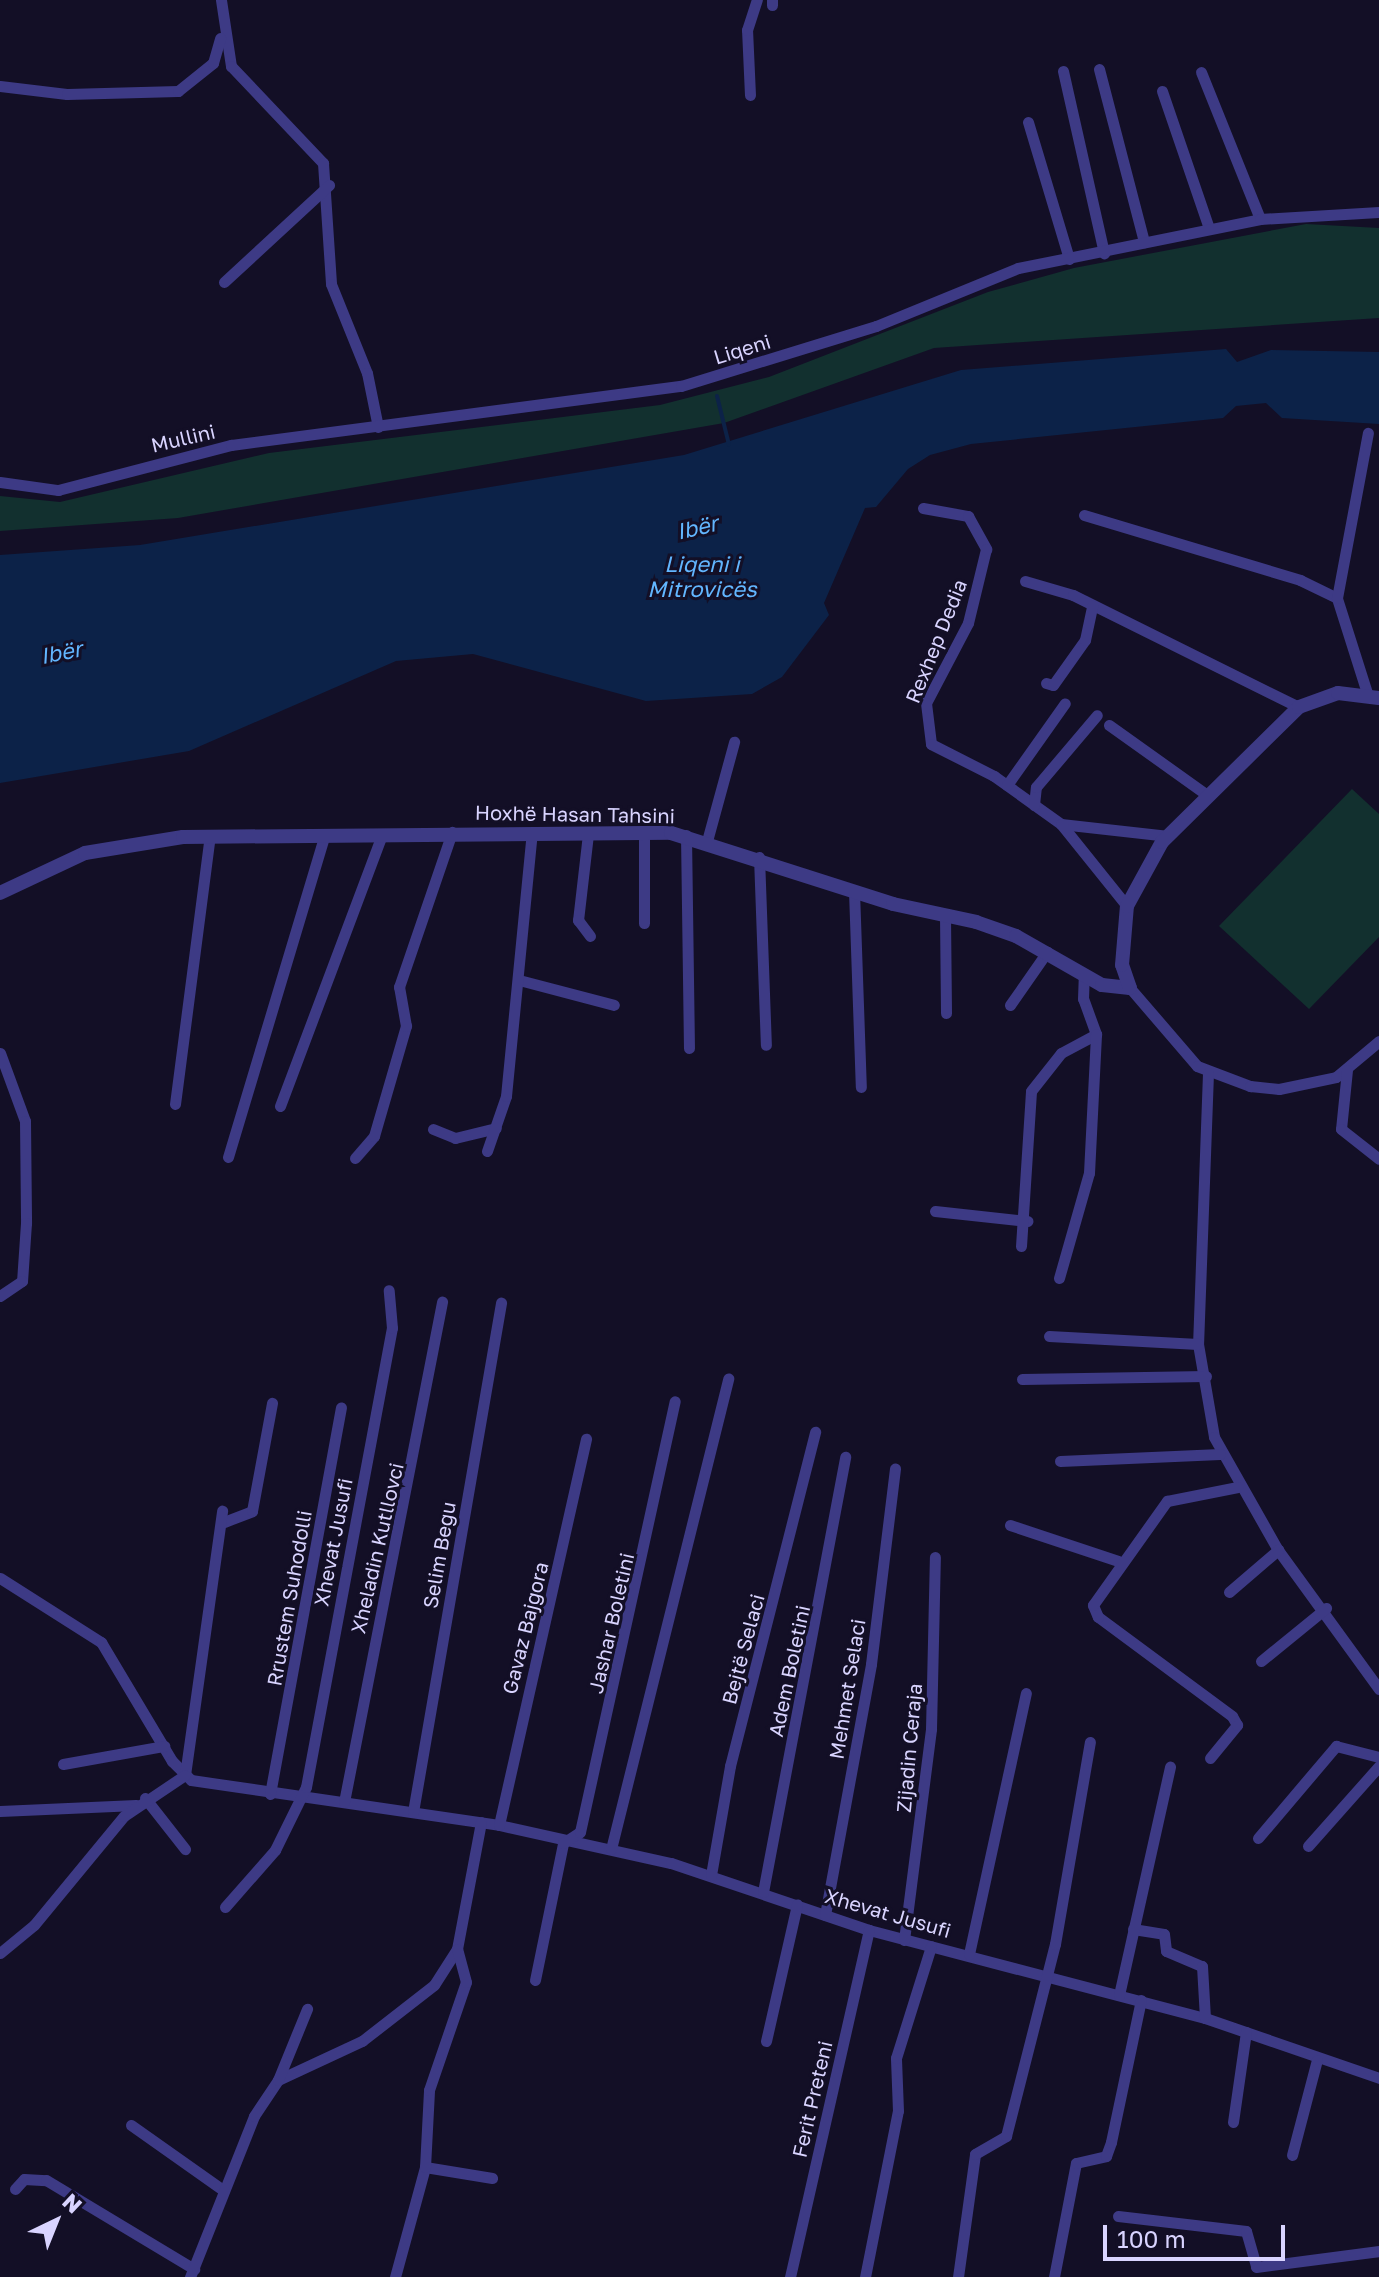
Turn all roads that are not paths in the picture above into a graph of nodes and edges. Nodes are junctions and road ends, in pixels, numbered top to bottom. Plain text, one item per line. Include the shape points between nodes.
1 (221, 0) edge
2 (757, 0) edge
3 (221, 26) junction
4 (1099, 69) dead end
5 (1063, 71) dead end
6 (1201, 72) dead end
7 (0, 86) edge
8 (1162, 91) dead end
9 (750, 95) dead end
10 (1028, 122) dead end
11 (329, 185) junction
12 (1379, 212) edge
13 (1260, 219) junction
14 (1209, 228) junction
15 (1144, 242) junction
16 (1104, 253) junction
17 (1069, 259) junction
18 (224, 282) dead end
19 (378, 427) junction
20 (1368, 433) dead end
21 (0, 482) edge
22 (923, 508) dead end
23 (1084, 515) dead end
24 (1025, 581) dead end
25 (1337, 598) junction
26 (1092, 606) junction
27 (1046, 683) dead end
28 (1373, 697) edge
29 (1065, 703) dead end
30 (1299, 707) junction
31 (1097, 715) dead end
32 (1109, 725) dead end
33 (734, 742) dead end
34 (1007, 785) junction
35 (1207, 795) junction
36 (1034, 805) junction
37 (1061, 824) junction
38 (452, 832) junction
39 (532, 833) junction
40 (644, 833) junction
41 (588, 834) junction
42 (686, 835) junction
43 (210, 836) junction
44 (1168, 836) junction
45 (381, 837) junction
46 (323, 840) junction
47 (707, 841) junction
48 (759, 857) junction
49 (854, 891) junction
50 (0, 893) edge
51 (1127, 906) junction
52 (945, 916) junction
53 (644, 923) dead end
54 (590, 936) dead end
55 (1047, 952) junction
56 (1084, 976) junction
57 (519, 980) junction
58 (1130, 988) junction
59 (614, 1005) dead end
60 (1010, 1005) dead end
61 (946, 1013) dead end
62 (1096, 1034) junction
63 (1379, 1041) edge
64 (766, 1045) dead end
65 (689, 1048) dead end
66 (0, 1053) edge
67 (1347, 1070) junction
68 (1208, 1073) junction
69 (861, 1087) dead end
70 (175, 1104) dead end
71 (280, 1106) dead end
72 (496, 1128) junction
73 (433, 1129) dead end
74 (487, 1151) dead end
75 (228, 1157) dead end
76 (355, 1158) dead end
77 (1379, 1159) edge
78 (935, 1211) dead end
79 (1027, 1221) junction
80 (1021, 1246) dead end
81 (1059, 1278) dead end
82 (389, 1290) dead end
83 (0, 1296) edge
84 (442, 1302) dead end
85 (501, 1303) dead end
86 (1049, 1336) dead end
87 (1198, 1344) junction
88 (1206, 1376) junction
89 (728, 1378) dead end
90 (1022, 1379) dead end
91 (675, 1401) dead end
92 (272, 1403) dead end
93 (341, 1407) dead end
94 (815, 1432) dead end
95 (586, 1439) dead end
96 (1220, 1454) junction
97 (845, 1457) dead end
98 (1060, 1461) dead end
99 (895, 1468) dead end
100 (1238, 1487) junction
101 (1010, 1525) dead end
102 (1278, 1550) junction
103 (935, 1557) dead end
104 (1118, 1561) junction
105 (0, 1578) edge
106 (1229, 1592) dead end
107 (1326, 1608) junction
108 (1261, 1661) dead end
109 (1379, 1689) edge
110 (1026, 1693) dead end
111 (1090, 1742) dead end
112 (164, 1746) junction
113 (1379, 1757) edge
114 (1210, 1758) dead end
115 (63, 1764) dead end
116 (1379, 1766) edge
117 (1170, 1767) dead end
118 (185, 1775) junction
119 (270, 1794) junction
120 (300, 1800) junction
121 (140, 1802) junction
122 (344, 1802) junction
123 (0, 1811) edge
124 (413, 1812) junction
125 (481, 1822) junction
126 (499, 1825) junction
127 (1258, 1838) dead end
128 (563, 1843) junction
129 (1308, 1846) dead end
130 (185, 1849) dead end
131 (611, 1849) junction
132 (711, 1875) junction
133 (763, 1892) junction
134 (797, 1904) junction
135 (225, 1907) dead end
136 (825, 1915) junction
137 (1133, 1929) junction
138 (869, 1930) junction
139 (904, 1940) junction
140 (931, 1946) junction
141 (457, 1949) junction
142 (0, 1953) edge
143 (969, 1954) junction
144 (1046, 1978) junction
145 (535, 1980) dead end
146 (1119, 1995) junction
147 (1141, 2000) junction
148 (307, 2009) dead end
149 (1205, 2018) junction
150 (1246, 2032) junction
151 (766, 2041) dead end
152 (1317, 2060) junction
153 (1379, 2078) edge
154 (278, 2080) junction
155 (1233, 2122) dead end
156 (131, 2125) dead end
157 (1292, 2155) dead end
158 (425, 2167) junction
159 (492, 2178) dead end
160 (15, 2189) dead end
161 (223, 2190) junction
162 (1118, 2216) dead end
163 (1379, 2251) edge
164 (1260, 2271) edge
165 (192, 2273) edge
166 (395, 2277) edge
167 (790, 2277) edge
168 (865, 2277) edge
169 (958, 2277) edge
170 (1054, 2277) edge

1 - 3 street
2 - 9 street via 747,30
3 - 7 street via 213,63 178,91 67,94
3 - 11 street via 231,66 308,144
4 - 15 street
5 - 16 street
6 - 13 street
8 - 14 street
10 - 17 street
11 - 18 street
11 - 19 street via 331,284 367,373
12 - 13 street, Liqeni
13 - 14 street, Liqeni
14 - 15 street, Liqeni
15 - 16 street, Liqeni
16 - 17 street, Liqeni
17 - 19 street, Liqeni via 977,281 876,326 681,386
19 - 21 street, Mullini via 196,452 58,490
20 - 25 street
22 - 34 street, Rexhep Dedia via 968,516 986,549 968,623 926,703 927,737
23 - 25 street via 1300,580
24 - 26 street
25 - 28 street
26 - 27 street via 1085,640 1055,683
26 - 30 street
28 - 30 street via 1338,693
29 - 34 street
30 - 35 street
31 - 36 street via 1036,787
32 - 35 street
33 - 47 street
34 - 36 street, Rexhep Dedia
35 - 44 street
36 - 37 street, Rexhep Dedia
37 - 44 street, Rexhep Dedia
37 - 51 street, Rexhep Dedia
38 - 39 street, Hoxhë Hasan Tahsini
38 - 45 street, Hoxhë Hasan Tahsini
38 - 76 street via 399,987 406,1026 374,1136
39 - 41 street, Hoxhë Hasan Tahsini
39 - 57 street
40 - 41 street, Hoxhë Hasan Tahsini
40 - 42 street, Hoxhë Hasan Tahsini
40 - 53 street
41 - 54 street via 578,920
42 - 47 street, Hoxhë Hasan Tahsini
42 - 65 street
43 - 46 street, Hoxhë Hasan Tahsini
43 - 50 street, Hoxhë Hasan Tahsini via 85,853
43 - 70 street
44 - 51 street via 1141,868
45 - 46 street, Hoxhë Hasan Tahsini
45 - 71 street
46 - 75 street
47 - 48 street, Hoxhë Hasan Tahsini
48 - 49 street, Hoxhë Hasan Tahsini
48 - 64 street
49 - 52 street, Hoxhë Hasan Tahsini
49 - 69 street
51 - 58 street via 1122,965
52 - 55 street, Hoxhë Hasan Tahsini
52 - 61 street
55 - 56 street, Hoxhë Hasan Tahsini
55 - 60 street
56 - 58 street, Hoxhë Hasan Tahsini
56 - 62 street via 1083,999
57 - 59 street
57 - 72 street
58 - 68 street via 1155,1024
62 - 79 street via 1061,1053 1031,1091
62 - 81 street via 1089,1173
63 - 67 street
66 - 83 street via 25,1121 23,1277
67 - 68 street via 1279,1089
67 - 77 street via 1341,1129
68 - 87 street
72 - 73 street via 455,1138
72 - 74 street
78 - 79 street
79 - 80 street
82 - 120 street, Xhevat Jusufi via 392,1328
84 - 122 street, Xheladin Kutllovci
85 - 124 street, Selim Begu
86 - 87 street
87 - 88 street
88 - 90 street
88 - 96 street
89 - 131 street
91 - 128 street, Jashar Boletini via 580,1832
92 - 118 street via 252,1511 223,1517
93 - 119 street, Rrustem Suhodolli
94 - 132 street, Bejtë Selaci via 730,1766
95 - 126 street, Gavaz Bajgora
96 - 98 street
96 - 100 street
97 - 133 street, Adem Boletini
99 - 136 street, Mehmet Selaci via 871,1664
100 - 102 street
100 - 104 street via 1167,1501
101 - 104 street
102 - 106 street
102 - 107 street
103 - 139 street, Zijadin Ceraja via 931,1729
104 - 114 street via 1096,1596 1095,1613 1226,1708 1237,1725
105 - 112 street via 101,1642
107 - 108 street
107 - 109 street
110 - 143 street
111 - 144 street via 1077,1846
112 - 115 street
112 - 118 street
113 - 127 street via 1336,1746
116 - 129 street
117 - 137 street
118 - 119 street, Xhevat Jusufi
118 - 121 street
119 - 120 street, Xhevat Jusufi
120 - 122 street, Xhevat Jusufi
120 - 135 street, Xhevat Jusufi via 275,1850
121 - 123 street
121 - 130 street
121 - 142 street via 34,1925
122 - 124 street, Xhevat Jusufi
124 - 125 street, Xhevat Jusufi
125 - 126 street, Xhevat Jusufi
125 - 141 street
126 - 128 street, Xhevat Jusufi
128 - 131 street, Xhevat Jusufi
128 - 145 street
131 - 132 street, Xhevat Jusufi
132 - 133 street, Xhevat Jusufi
133 - 134 street, Xhevat Jusufi
134 - 136 street, Xhevat Jusufi
134 - 151 street
136 - 138 street, Xhevat Jusufi
137 - 146 street
137 - 149 street via 1164,1934 1166,1951 1202,1966 1209,1994
138 - 139 street, Xhevat Jusufi
138 - 167 street, Ferit Preteni
139 - 140 street, Xhevat Jusufi
140 - 143 street, Xhevat Jusufi
140 - 168 street via 896,2058 898,2111
141 - 154 street via 434,1985 385,2026
141 - 158 street via 468,1971 429,2090
143 - 144 street, Xhevat Jusufi
144 - 146 street, Xhevat Jusufi
144 - 169 street via 1006,2136 975,2154
146 - 147 street, Xhevat Jusufi
147 - 149 street, Xhevat Jusufi
147 - 170 street via 1111,2142 1106,2156 1076,2163
148 - 154 street
149 - 150 street, Xhevat Jusufi
150 - 152 street, Xhevat Jusufi
150 - 155 street
152 - 153 street, Xhevat Jusufi
152 - 157 street
154 - 161 street via 254,2116
156 - 161 street
158 - 159 street
158 - 166 street
160 - 165 street via 24,2179 46,2180
161 - 165 street
162 - 164 street via 1246,2231 1249,2262
163 - 164 street

